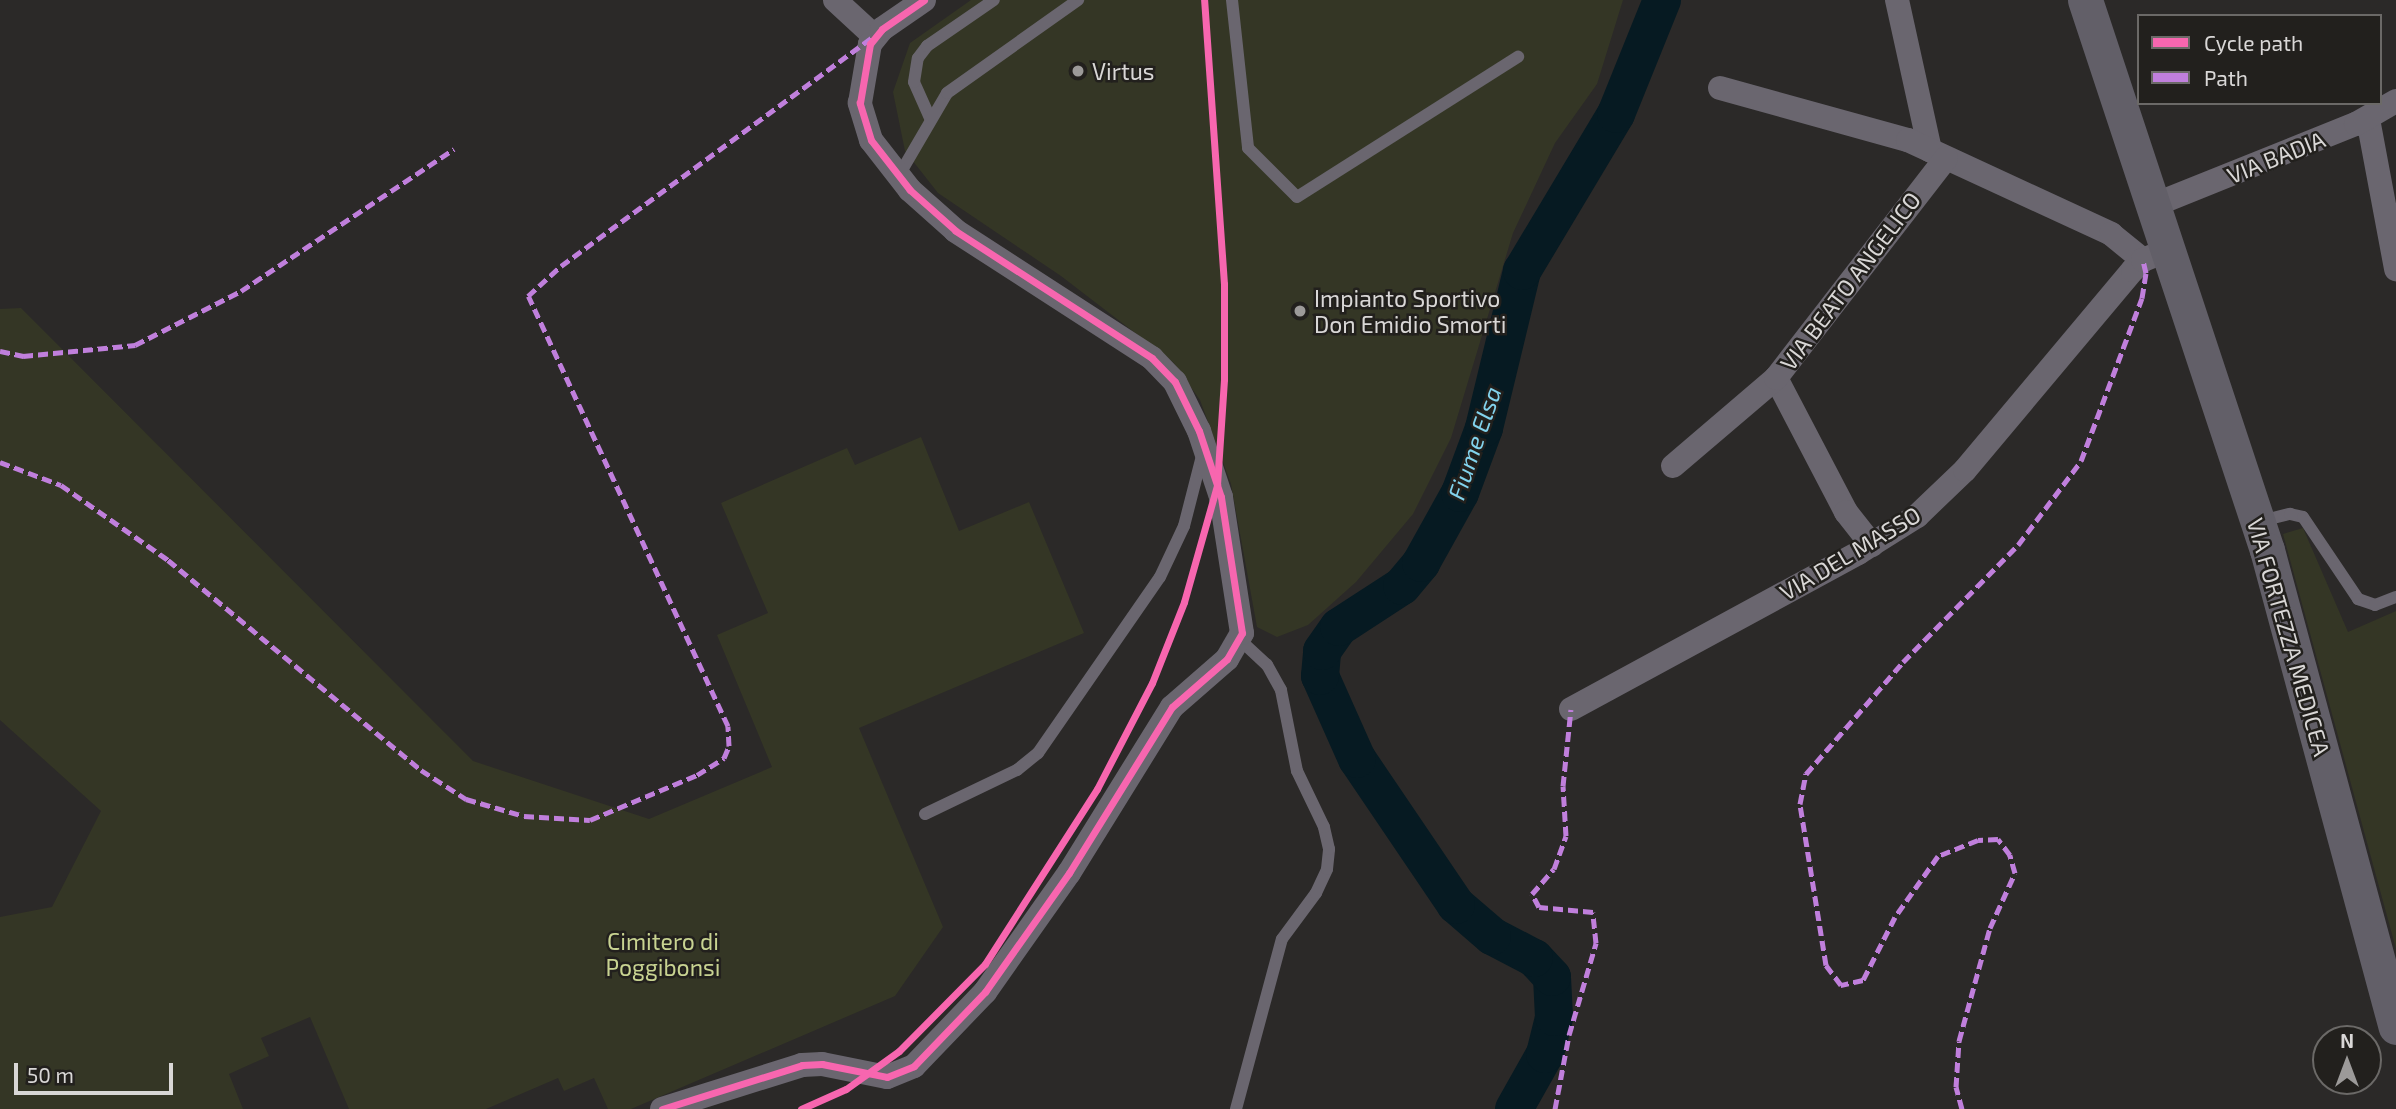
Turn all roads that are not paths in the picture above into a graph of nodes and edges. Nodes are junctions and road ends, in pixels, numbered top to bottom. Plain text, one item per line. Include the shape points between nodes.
1 (835, 0) edge
2 (924, 0) edge
3 (994, 0) edge
4 (1078, 0) edge
5 (1232, 0) edge
6 (1897, 0) edge
7 (2085, 0) edge
8 (874, 36) junction
9 (1518, 57) dead end
10 (1720, 88) dead end
11 (2396, 101) edge
12 (930, 118) junction
13 (2368, 119) junction
14 (1938, 154) junction
15 (898, 177) junction
16 (2154, 205) junction
17 (2156, 255) junction
18 (2396, 269) edge
19 (1776, 378) junction
20 (1204, 446) junction
21 (1673, 466) dead end
22 (2257, 522) junction
23 (1872, 545) junction
24 (2396, 597) edge
25 (1240, 640) junction
26 (1571, 709) dead end
27 (925, 814) dead end
28 (2396, 1027) edge
29 (662, 1109) edge
30 (1236, 1109) edge

1 - 8 street
2 - 8 street
3 - 12 lane via 927,46 918,58 914,82
4 - 12 lane via 954,87
5 - 9 lane via 1248,148 1297,197
6 - 14 street
7 - 16 main road, VIA FORTEZZA MEDICEA
8 - 15 street via 862,76 861,112 871,140
10 - 14 street via 1886,133
11 - 13 street, VIA BADIA
12 - 15 lane
13 - 16 street, VIA BADIA
13 - 18 street
14 - 17 street
14 - 19 street, VIA BEATO ANGELICO
15 - 20 street via 964,237 1152,358 1181,392
16 - 17 main road, VIA FORTEZZA MEDICEA
17 - 22 main road, VIA FORTEZZA MEDICEA
17 - 23 street, VIA DEL MASSO via 1956,481 1917,516
19 - 21 street, VIA BEATO ANGELICO
19 - 23 street via 1846,512
20 - 25 street via 1228,527 1242,625
20 - 27 lane via 1184,526 1160,577 1038,753 1009,775
22 - 24 lane via 2290,514 2303,517 2358,599 2375,605
22 - 28 main road, VIA FORTEZZA MEDICEA
23 - 26 street, VIA DEL MASSO
25 - 29 street via 1219,666 1172,707 1059,887 985,992 939,1044 896,1077 822,1064 788,1069
25 - 30 lane via 1267,665 1281,691 1297,771 1324,827 1329,849 1317,893 1282,939

